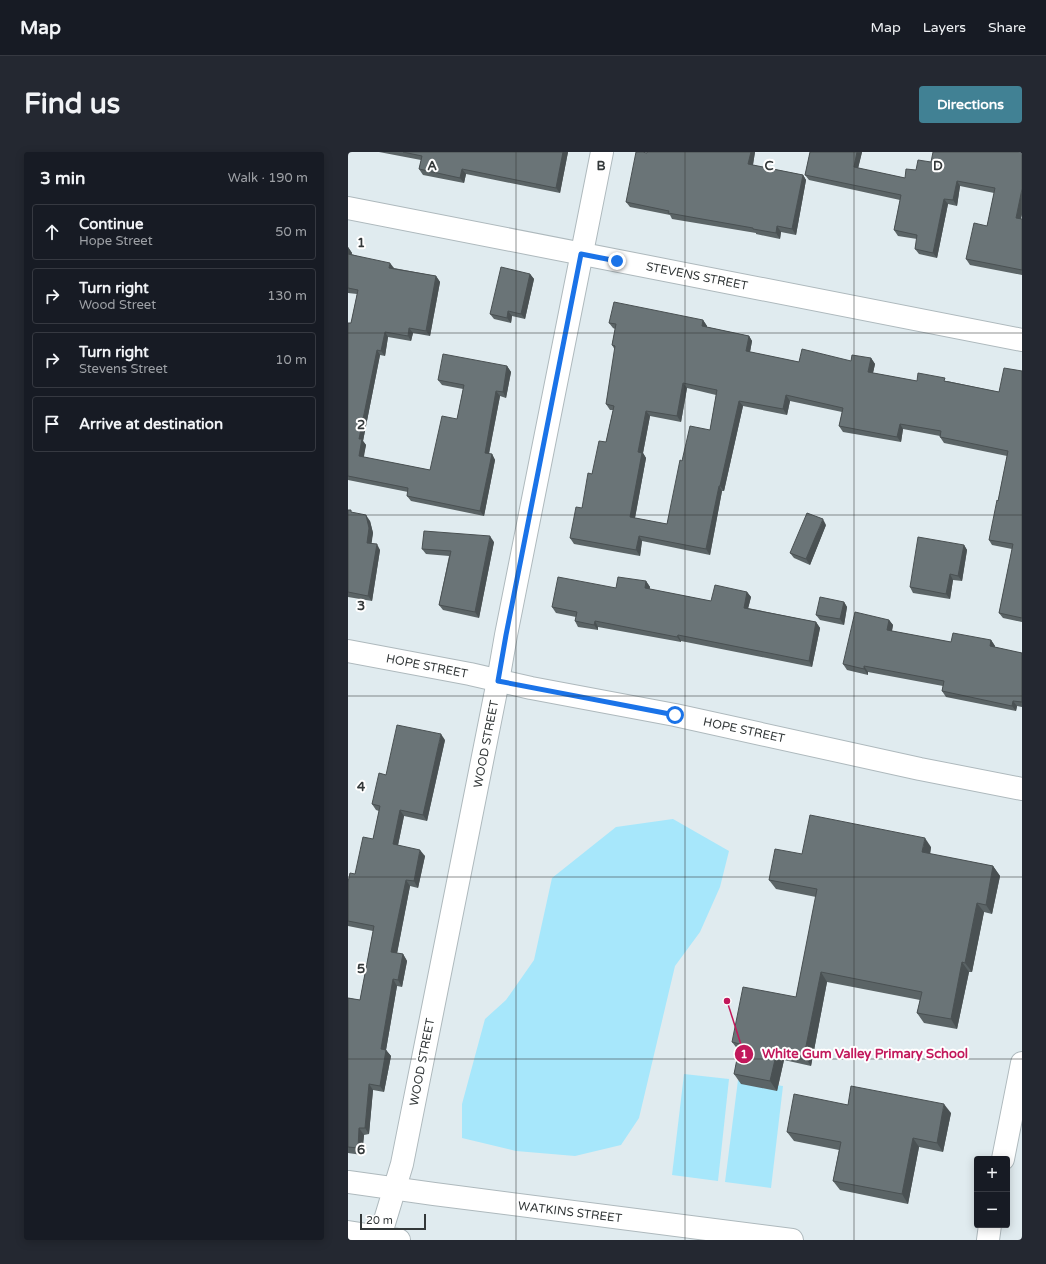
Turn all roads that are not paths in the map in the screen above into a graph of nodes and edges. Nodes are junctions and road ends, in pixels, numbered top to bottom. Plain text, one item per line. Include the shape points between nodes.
1 (602, 152) edge
2 (348, 208) edge
3 (581, 254) junction
4 (1022, 340) edge
5 (348, 651) edge
6 (498, 681) junction
7 (1022, 789) edge
8 (1022, 1063) edge
9 (1004, 1156) edge
10 (348, 1182) edge
11 (395, 1189) junction
12 (990, 1228) edge
13 (348, 1232) edge
14 (386, 1239) edge
15 (792, 1240) edge
16 (988, 1240) edge

1 - 3 street, WOOD STREET
2 - 3 street, STEVENS STREET
3 - 4 street, STEVENS STREET via 879,310
3 - 6 street, WOOD STREET
5 - 6 street, HOPE STREET
6 - 7 street, HOPE STREET via 675,715
6 - 11 street, WOOD STREET
8 - 9 street
10 - 11 street, WATKINS STREET
11 - 14 street, WOOD STREET
11 - 15 street, WATKINS STREET
12 - 16 street
13 - 14 street

